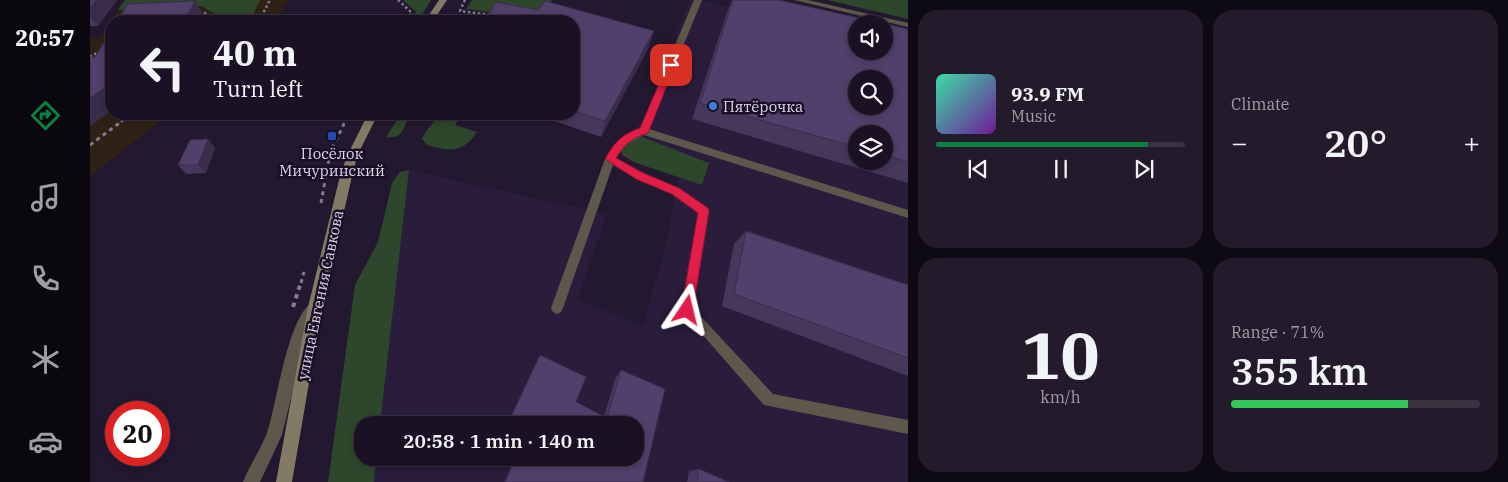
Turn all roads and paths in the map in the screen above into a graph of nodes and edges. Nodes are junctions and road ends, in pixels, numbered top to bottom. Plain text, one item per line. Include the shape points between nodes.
1 (270, 0) edge
2 (398, 0) edge
3 (443, 0) edge
4 (456, 0) edge
5 (465, 0) edge
6 (698, 0) edge
7 (798, 0) edge
8 (196, 14) dead end
9 (210, 15) edge
10 (262, 15) edge
11 (410, 15) edge
12 (433, 15) edge
13 (496, 15) edge
14 (908, 25) edge
15 (104, 50) edge
16 (90, 57) edge
17 (124, 120) edge
18 (345, 120) edge
19 (371, 120) edge
20 (644, 131) junction
21 (90, 145) edge
22 (610, 159) junction
23 (320, 207) dead end
24 (908, 214) edge
25 (305, 268) dead end
26 (315, 308) junction
27 (557, 308) dead end
28 (291, 314) dead end
29 (908, 427) edge
30 (251, 482) edge
31 (284, 482) edge

1 - 10 path
2 - 11 path
3 - 12 main road
4 - 5 path
5 - 13 path via 460,11
6 - 20 lane
7 - 14 lane
8 - 9 path
15 - 16 path
17 - 21 path
18 - 23 path via 330,153
19 - 26 main road, улица Евгения Савкова via 347,172
20 - 22 lane via 630,135 619,144
20 - 24 lane
22 - 27 lane
22 - 29 lane via 676,191 704,211 687,310 769,400
25 - 28 path
26 - 30 street via 302,325 274,436
26 - 31 main road, улица Евгения Савкова

